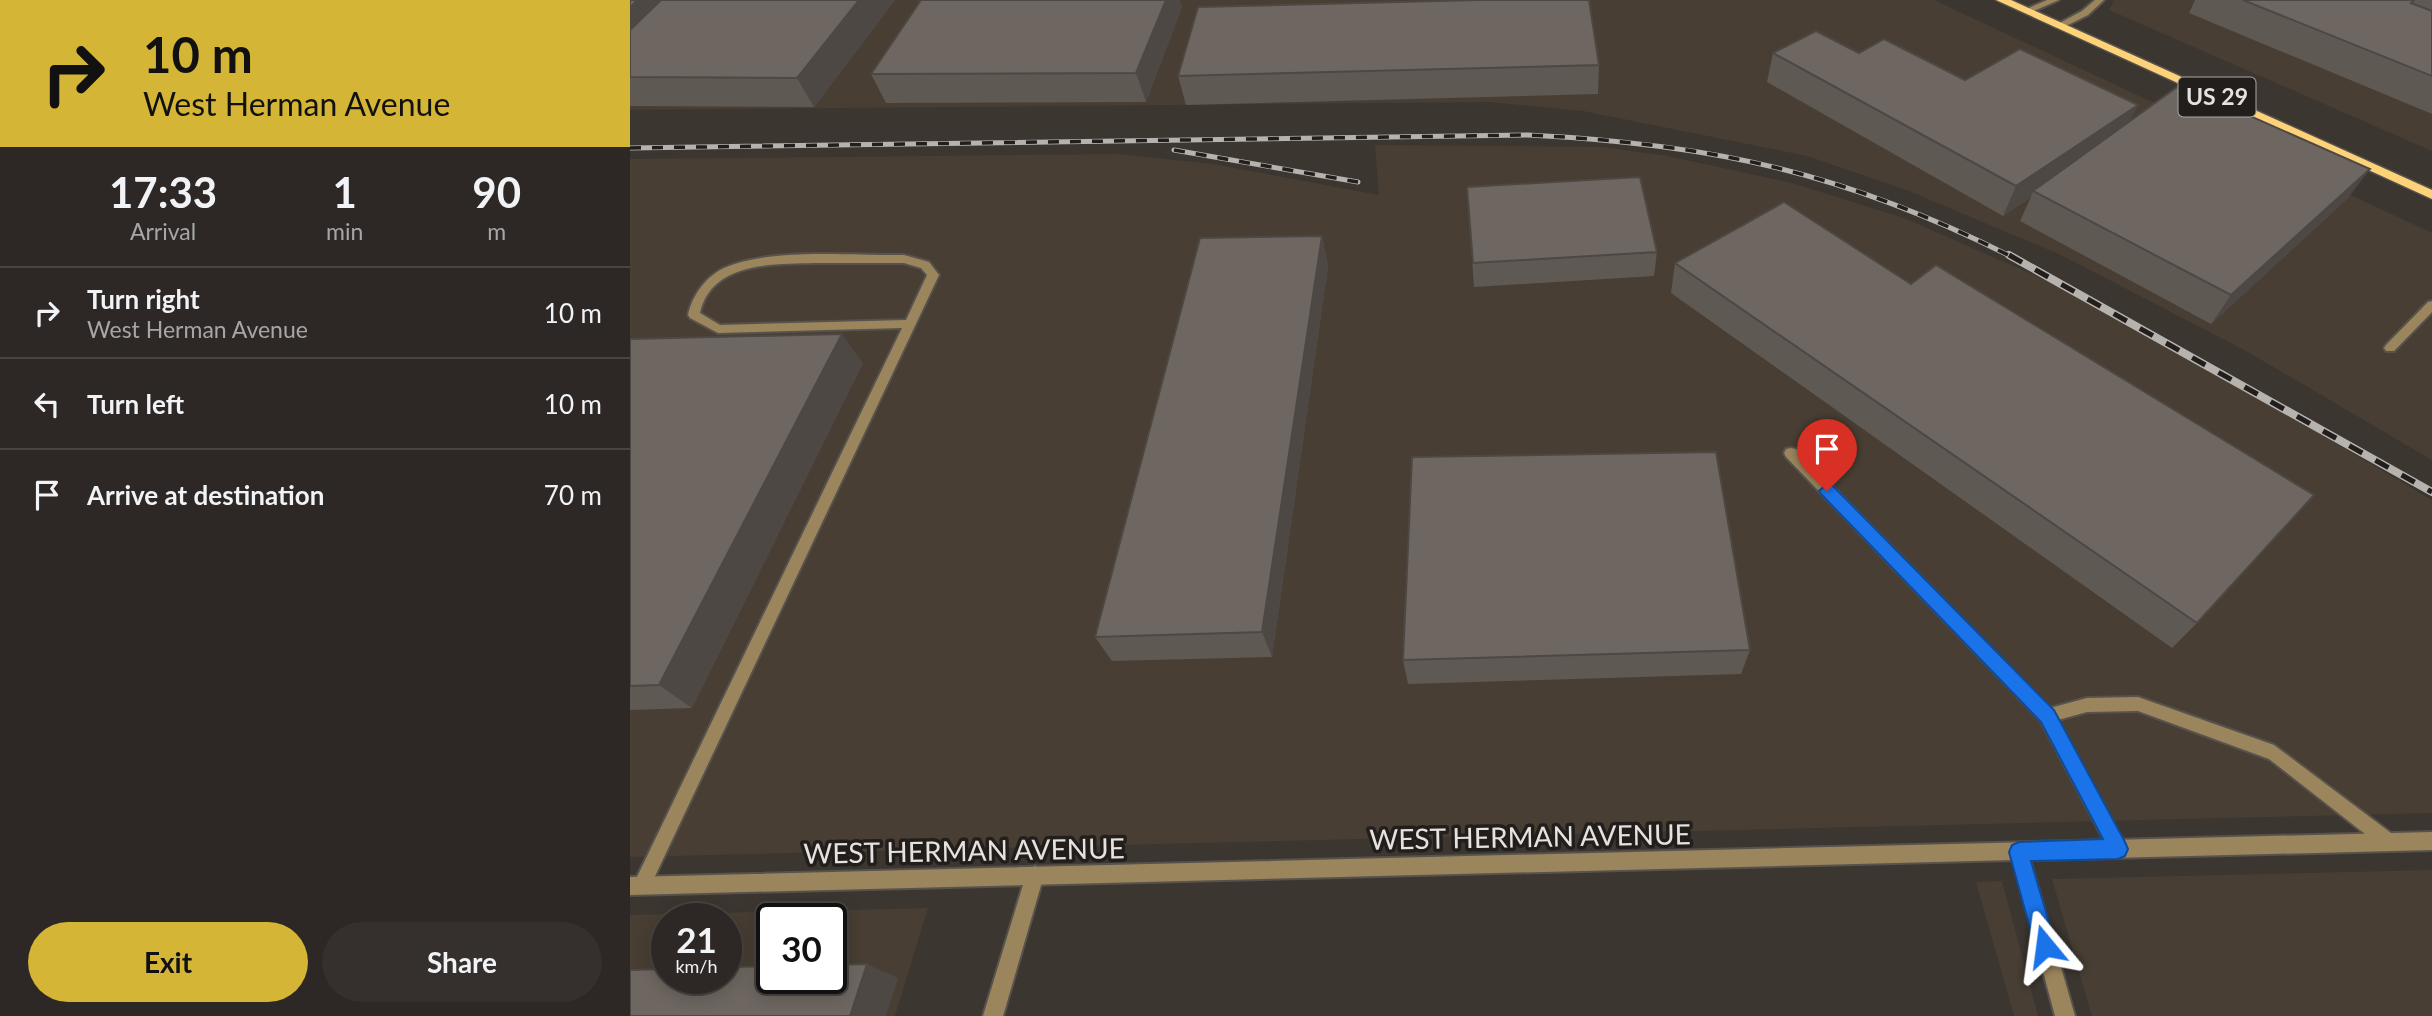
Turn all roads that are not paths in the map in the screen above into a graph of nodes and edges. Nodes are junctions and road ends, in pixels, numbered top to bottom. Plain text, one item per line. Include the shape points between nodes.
1 (2001, 0) edge
2 (2055, 0) edge
3 (2100, 0) edge
4 (2026, 11) junction
5 (2059, 26) junction
6 (2432, 195) edge
7 (2432, 305) edge
8 (910, 324) junction
9 (2390, 348) dead end
10 (1790, 453) dead end
11 (2047, 716) junction
12 (2432, 841) edge
13 (2389, 842) junction
14 (2118, 849) junction
15 (2019, 852) junction
16 (1035, 876) junction
17 (636, 886) edge
18 (993, 1016) edge
19 (2065, 1016) edge

1 - 4 main road, US 29
2 - 4 street
3 - 5 street
4 - 5 main road, US 29
5 - 6 main road, US 29
7 - 9 street
8 - 8 street via 933,275 925,265 904,259 757,262 729,270 711,283 695,304 694,315 718,329
8 - 17 street
10 - 11 street
11 - 13 street via 2087,705 2138,704 2274,753
11 - 14 street
12 - 13 street, WEST HERMAN AVENUE
13 - 14 street, WEST HERMAN AVENUE
14 - 15 street, WEST HERMAN AVENUE
15 - 16 street, WEST HERMAN AVENUE
15 - 19 street
16 - 17 street, WEST HERMAN AVENUE
16 - 18 street

